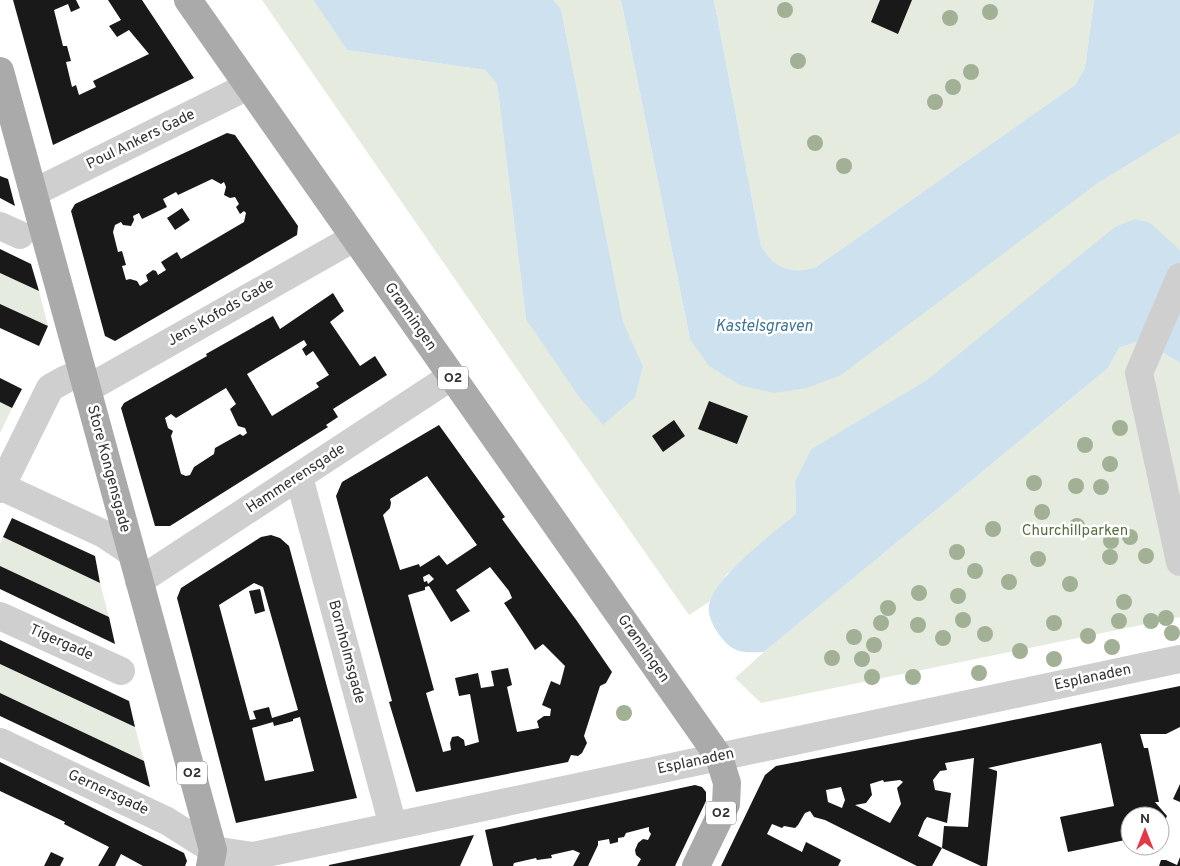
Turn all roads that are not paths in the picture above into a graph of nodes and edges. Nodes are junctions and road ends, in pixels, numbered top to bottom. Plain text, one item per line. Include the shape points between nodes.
1 (188, 0) edge
2 (0, 71) edge
3 (248, 86) junction
4 (4, 98) edge
5 (33, 193) junction
6 (354, 238) junction
7 (1180, 278) edge
8 (452, 376) junction
9 (84, 381) junction
10 (299, 477) junction
11 (0, 487) edge
12 (131, 552) junction
13 (1180, 562) edge
14 (139, 581) junction
15 (0, 616) edge
16 (1180, 659) edge
17 (121, 671) dead end
18 (0, 742) edge
19 (719, 757) junction
20 (393, 826) junction
21 (211, 858) edge
22 (696, 866) edge

1 - 3 main road, Grønningen / O2
2 - 4 main road, Store Kongensgade / O2
3 - 5 street, Poul Ankers Gade
3 - 6 main road, Grønningen / O2
4 - 5 main road, Store Kongensgade / O2
5 - 9 main road, Store Kongensgade / O2
6 - 8 main road, Grønningen / O2
6 - 9 street, Jens Kofods Gade
7 - 13 street via 1139,373
8 - 10 street, Hammerensgade
8 - 19 main road, Grønningen / O2
9 - 11 street, Jens Kofods Gade via 66,379 50,388
9 - 12 main road, Store Kongensgade / O2
10 - 14 street, Hammerensgade
10 - 20 street, Bornholmsgade
11 - 12 street via 104,534
12 - 14 main road, Store Kongensgade / O2
14 - 21 main road, Store Kongensgade / O2
15 - 17 street, Tigergade
16 - 19 street, Esplanaden
18 - 21 street, Gernersgade via 167,821
19 - 20 street, Esplanaden
19 - 22 main road, O2 via 727,783 726,804
20 - 21 street, Esplanaden via 253,856

